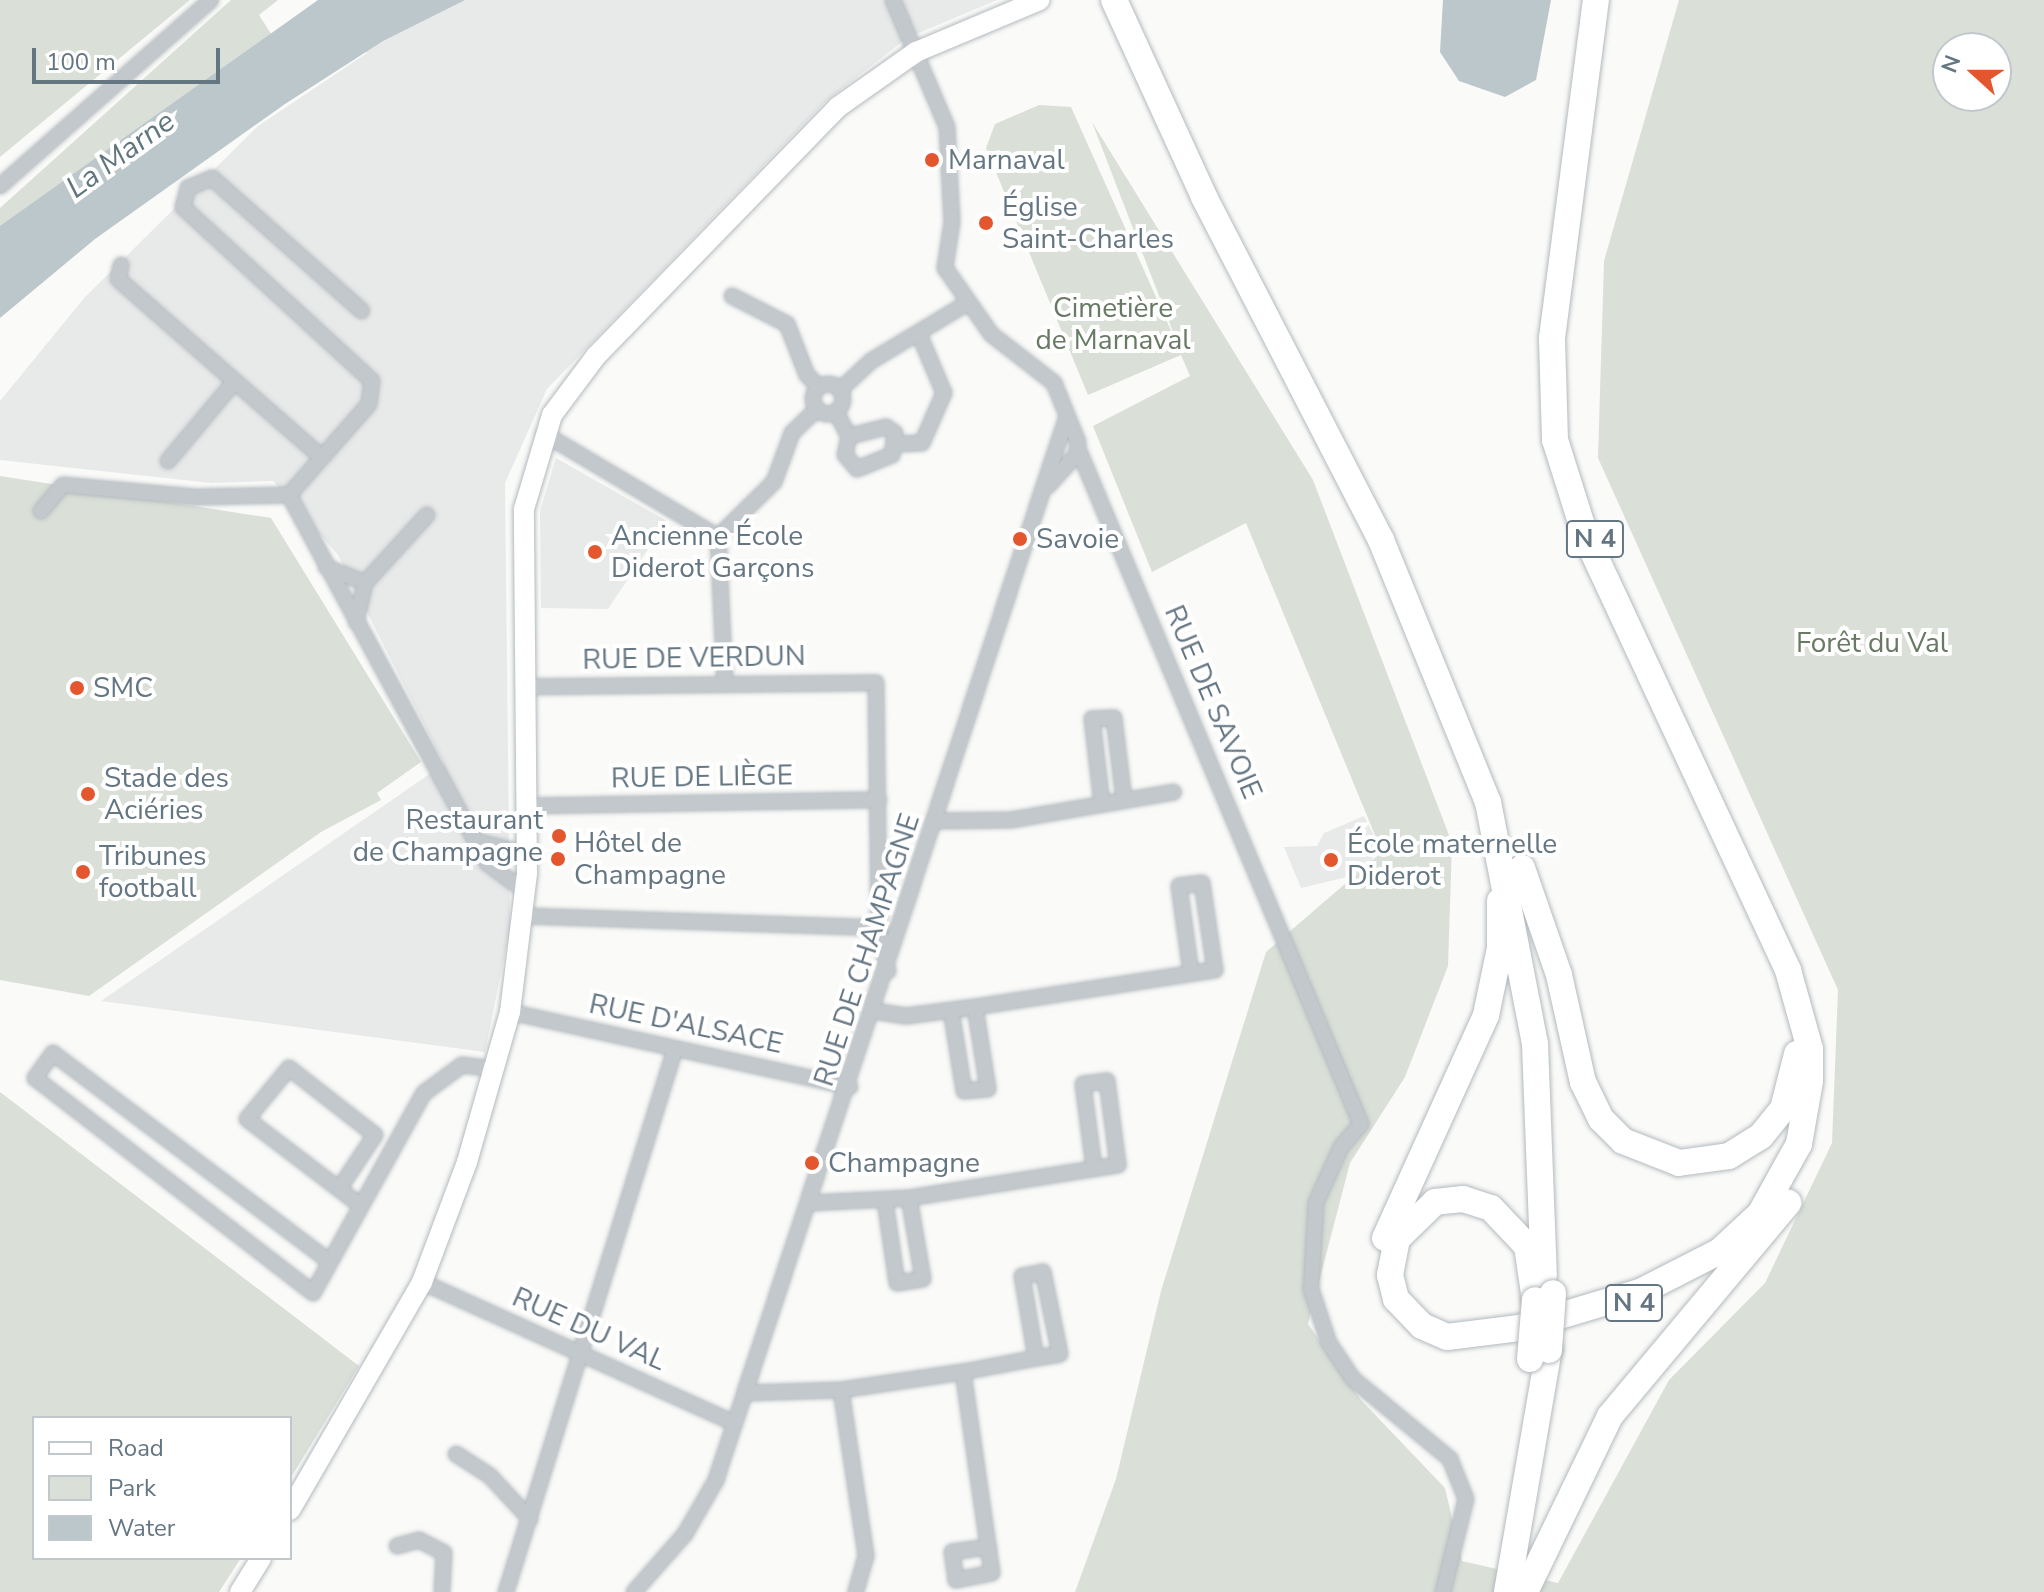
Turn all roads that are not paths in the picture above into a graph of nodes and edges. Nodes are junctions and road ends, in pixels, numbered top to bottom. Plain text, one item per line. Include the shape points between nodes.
1 (211, 0) edge
2 (893, 0) edge
3 (1040, 0) edge
4 (1114, 0) edge
5 (1596, 0) edge
6 (1606, 0) edge
7 (916, 52) junction
8 (0, 186) edge
9 (121, 265) dead end
10 (732, 296) dead end
11 (969, 302) junction
12 (362, 311) dead end
13 (919, 334) junction
14 (235, 381) junction
15 (819, 387) junction
16 (840, 390) junction
17 (817, 409) junction
18 (836, 412) junction
19 (543, 433) junction
20 (849, 436) junction
21 (895, 444) junction
22 (1068, 450) junction
23 (319, 455) junction
24 (168, 461) dead end
25 (289, 495) junction
26 (41, 511) dead end
27 (427, 515) dead end
28 (718, 537) junction
29 (326, 567) junction
30 (365, 583) junction
31 (356, 622) junction
32 (725, 684) junction
33 (525, 687) junction
34 (1461, 707) junction
35 (1700, 784) junction
36 (1174, 792) dead end
37 (879, 800) junction
38 (1124, 800) junction
39 (1102, 804) junction
40 (527, 806) junction
41 (936, 821) junction
42 (479, 842) junction
43 (527, 854) junction
44 (526, 892) junction
45 (524, 916) junction
46 (879, 928) junction
47 (888, 972) junction
48 (1191, 973) junction
49 (975, 1007) junction
50 (951, 1010) junction
51 (874, 1011) junction
52 (510, 1012) junction
53 (1818, 1038) junction
54 (675, 1049) junction
55 (496, 1069) junction
56 (850, 1087) junction
57 (1094, 1168) junction
58 (339, 1189) junction
59 (909, 1198) junction
60 (885, 1201) junction
61 (810, 1203) junction
62 (361, 1206) junction
63 (330, 1262) junction
64 (422, 1282) junction
65 (1544, 1297) junction
66 (577, 1352) junction
67 (1539, 1355) junction
68 (1036, 1358) junction
69 (963, 1372) junction
70 (841, 1390) junction
71 (745, 1393) junction
72 (735, 1423) junction
73 (456, 1454) dead end
74 (292, 1507) edge
75 (530, 1519) junction
76 (397, 1546) dead end
77 (989, 1547) dead end
78 (260, 1560) edge
79 (240, 1592) edge
80 (442, 1592) edge
81 (506, 1592) edge
82 (634, 1592) edge
83 (856, 1592) edge
84 (1443, 1592) edge
85 (1495, 1592) edge
86 (1507, 1592) edge
87 (1525, 1592) edge

1 - 8 street
2 - 7 street, RUE DE SAVOIE
3 - 7 main road
4 - 34 highway, N 4 via 1243,272 1391,534
5 - 35 highway, N 4 via 1552,338 1551,412 1576,513
6 - 53 highway, N 4 via 1561,339 1568,454 1608,567 1774,914
7 - 11 street, RUE DE SAVOIE via 947,127 952,222 945,268
7 - 19 main road via 858,91 811,135 596,356
9 - 14 street via 118,279
10 - 15 street via 787,324 807,375
11 - 13 street
11 - 22 street, RUE DE SAVOIE via 991,334 1054,383 1066,419
12 - 23 street via 212,178 188,188 183,207 369,371 369,404
13 - 16 street via 871,361
13 - 21 street via 944,393 922,443
14 - 23 street
14 - 24 street
15 - 16 street
15 - 17 street
16 - 18 street
17 - 18 street
17 - 28 street via 792,433 774,482
18 - 20 street
19 - 28 street
19 - 33 main road via 524,509
20 - 21 street via 886,427
20 - 21 street via 845,455 857,469 882,462
22 - 41 street, RUE DE CHAMPAGNE via 1044,492
22 - 84 street, RUE DE SAVOIE via 1090,472 1361,1124 1341,1147 1316,1203 1311,1289 1329,1343 1353,1379 1450,1459 1466,1499
23 - 25 street
25 - 26 street via 195,497 63,485
25 - 29 street
27 - 30 street
28 - 32 street
29 - 30 street
29 - 31 street
30 - 31 street
31 - 42 street
32 - 33 street, RUE DE VERDUN
32 - 37 street, RUE DE VERDUN via 865,679 879,691
33 - 40 main road
34 - 35 highway, N 4 via 1559,975 1593,1105 1623,1141 1691,1163 1729,1156 1767,1129 1790,1093 1797,1047 1769,952
34 - 53 highway, N 4 via 1494,856 1500,948 1468,1059 1382,1248 1381,1289 1399,1320 1437,1345 1493,1344 1658,1295 1732,1255 1768,1220 1807,1150 1819,1102
34 - 65 highway, N 4 via 1537,977 1555,1168
35 - 65 highway, N 4 via 1800,1004 1810,1081 1799,1144 1760,1214 1720,1251 1640,1292 1519,1328 1461,1338 1422,1326 1392,1287 1397,1239 1435,1202 1463,1199 1491,1208 1527,1246
36 - 38 street
37 - 40 street, RUE DE LIÈGE
37 - 46 street
38 - 39 street
38 - 39 street via 1114,718 1092,719
39 - 41 street via 1011,820
40 - 43 main road
41 - 47 street, RUE DE CHAMPAGNE
42 - 43 street
42 - 44 street via 492,872
43 - 44 main road
44 - 45 main road
45 - 46 street
45 - 52 main road
46 - 47 street
47 - 51 street, RUE DE CHAMPAGNE
48 - 48 street via 1179,886 1202,883 1215,970
48 - 49 street
49 - 50 street
49 - 50 street via 988,1089 964,1091
50 - 51 street
51 - 56 street, RUE DE CHAMPAGNE
52 - 54 street, RUE D'ALSACE
52 - 55 main road
53 - 87 highway, N 4 via 1825,1094 1804,1177 1762,1241 1610,1416
54 - 56 street, RUE D'ALSACE
54 - 66 street
55 - 62 street via 462,1065 424,1093
55 - 64 main road
56 - 61 street, RUE DE CHAMPAGNE
57 - 57 street via 1118,1165 1107,1081 1083,1084
57 - 59 street
58 - 58 street via 375,1135 289,1068 247,1119
58 - 62 street
59 - 60 street
59 - 60 street via 923,1279 897,1283
60 - 61 street
61 - 71 street, RUE DE CHAMPAGNE
62 - 63 street
63 - 63 street via 53,1053 35,1078 313,1293
64 - 66 street, RUE DU VAL
64 - 74 main road
65 - 67 highway, N 4, bridge
66 - 72 street, RUE DU VAL
66 - 75 street via 552,1463
67 - 85 highway
67 - 86 highway, N 4
68 - 68 street via 1022,1276 1043,1272 1060,1354
68 - 69 street
69 - 70 street
69 - 77 street
70 - 71 street
70 - 83 street via 866,1556
71 - 72 street, RUE DE CHAMPAGNE
72 - 82 street, RUE DE CHAMPAGNE via 704,1507
73 - 75 street via 490,1476
75 - 81 street
76 - 80 street via 419,1540 444,1553
78 - 79 main road

